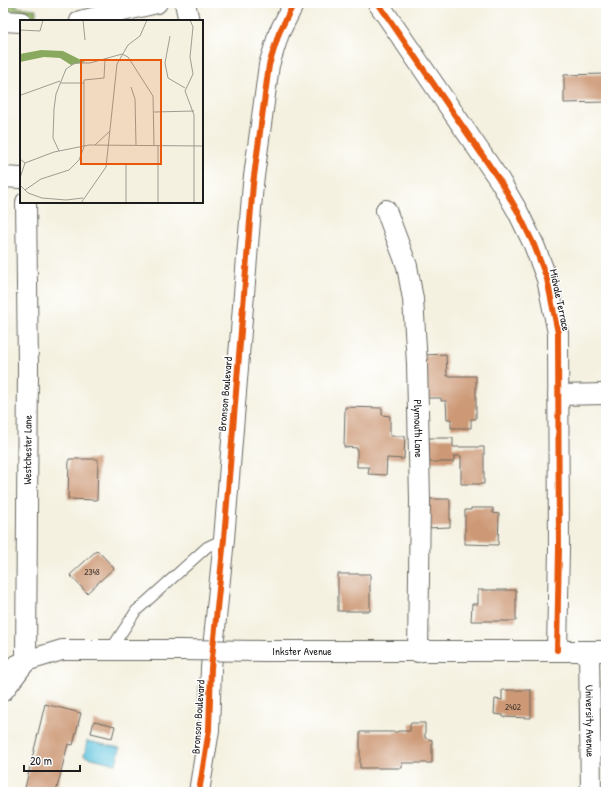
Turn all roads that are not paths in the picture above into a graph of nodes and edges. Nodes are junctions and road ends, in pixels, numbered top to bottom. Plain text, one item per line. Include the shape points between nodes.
1 (158, 3) edge
2 (185, 3) edge
3 (294, 3) edge
4 (378, 3) edge
5 (3, 20) edge
6 (84, 20) edge
7 (189, 20) edge
8 (20, 22) edge
9 (3, 178) edge
10 (20, 178) edge
11 (26, 203) edge
12 (386, 210) dead end
13 (606, 394) edge
14 (558, 395) junction
15 (224, 538) junction
16 (111, 649) junction
17 (557, 650) junction
18 (598, 651) edge
19 (418, 652) junction
20 (26, 661) junction
21 (3, 672) edge
22 (3, 691) edge
23 (199, 792) edge
24 (591, 792) edge

1 - 6 street
2 - 7 street
3 - 15 street, Bronson Boulevard via 279,32 269,65 253,184
4 - 14 street, Midvale Terrace via 500,181 534,245 547,279 558,333
5 - 8 street
9 - 10 street
11 - 20 street, Westchester Lane
12 - 19 street, Plymouth Lane via 407,266 413,299 420,492
13 - 14 street
14 - 17 street, Midvale Terrace
15 - 16 lane via 207,546 136,611
15 - 23 street, Bronson Boulevard via 211,668 209,730
16 - 19 street, Inkster Avenue, bridge
16 - 20 street, Inkster Avenue via 62,650
17 - 18 street, Inkster Avenue
17 - 19 street, Inkster Avenue
18 - 24 street, University Avenue
20 - 21 street, Inkster Avenue
20 - 22 street

